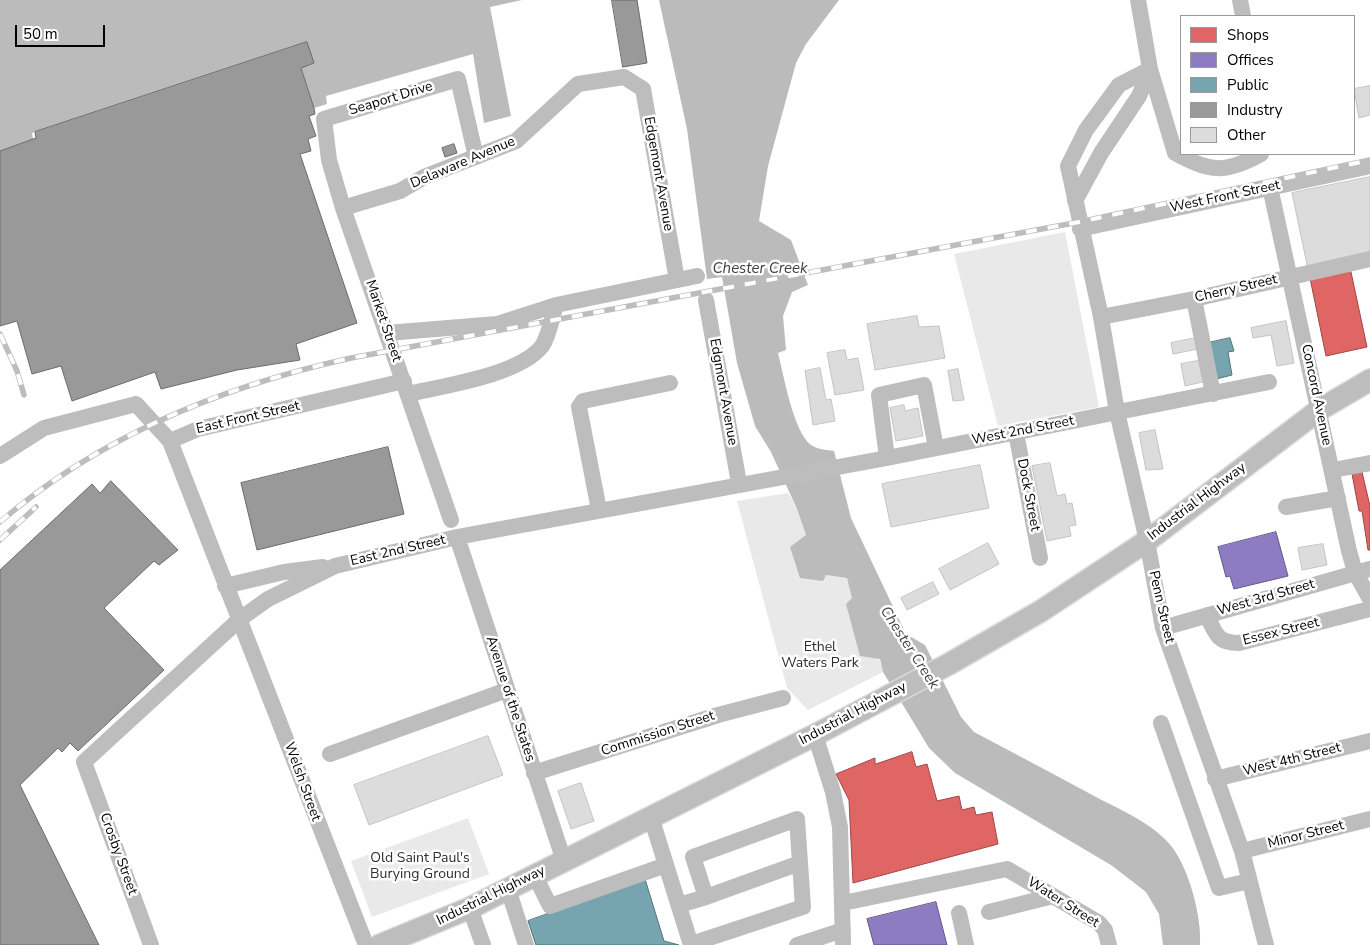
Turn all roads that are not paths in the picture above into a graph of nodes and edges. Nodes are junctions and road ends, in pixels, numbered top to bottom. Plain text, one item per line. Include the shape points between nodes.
1 (1138, 0) edge
2 (1240, 0) edge
3 (1243, 15) edge
4 (1150, 69) junction
5 (624, 77) joint
6 (324, 119) joint
7 (1258, 155) edge
8 (476, 157) junction
9 (1370, 166) edge
10 (1270, 187) junction
11 (1075, 201) junction
12 (344, 208) junction
13 (1080, 229) junction
14 (1370, 259) edge
15 (697, 276) dead end
16 (1290, 277) junction
17 (677, 280) junction
18 (1194, 299) junction
19 (706, 300) dead end
20 (556, 305) junction
21 (1101, 317) junction
22 (387, 333) junction
23 (1370, 380) edge
24 (1269, 382) dead end
25 (670, 383) dead end
26 (406, 388) junction
27 (1213, 394) junction
28 (1319, 410) junction
29 (1117, 412) junction
30 (1016, 432) junction
31 (170, 441) junction
32 (936, 448) junction
33 (0, 456) edge
34 (887, 458) junction
35 (1370, 463) edge
36 (1333, 470) junction
37 (777, 477) joint
38 (739, 483) junction
39 (1338, 498) junction
40 (1286, 507) dead end
41 (599, 510) junction
42 (451, 520) dead end
43 (457, 537) junction
44 (1147, 541) junction
45 (1040, 558) dead end
46 (336, 566) junction
47 (1362, 571) edge
48 (225, 586) junction
49 (1370, 599) edge
50 (1370, 609) edge
51 (1207, 614) junction
52 (240, 619) junction
53 (1164, 628) junction
54 (507, 690) junction
55 (783, 698) dead end
56 (1160, 723) dead end
57 (815, 735) junction
58 (1370, 742) edge
59 (330, 754) dead end
60 (84, 762) joint
61 (534, 773) junction
62 (1215, 779) junction
63 (651, 817) junction
64 (1370, 819) edge
65 (1242, 851) junction
66 (564, 862) junction
67 (800, 863) junction
68 (666, 865) junction
69 (535, 876) junction
70 (1249, 881) junction
71 (508, 889) junction
72 (1053, 896) junction
73 (706, 897) junction
74 (843, 903) junction
75 (679, 905) junction
76 (470, 908) junction
77 (990, 912) dead end
78 (959, 913) dead end
79 (843, 938) edge
80 (152, 945) edge
81 (366, 945) edge
82 (380, 945) edge
83 (482, 945) edge
84 (526, 945) edge
85 (691, 945) edge
86 (797, 945) edge
87 (966, 945) edge
88 (1109, 945) edge
89 (1266, 945) edge

1 - 4 street
2 - 3 street
4 - 7 street via 1175,153 1202,167 1238,166
4 - 11 street via 1139,96 1101,153
4 - 11 street, Penn Street via 1119,85 1086,130 1068,166
5 - 8 street, Delaware Avenue via 578,84 516,141
5 - 17 street, Edgemont Avenue via 643,89
6 - 8 street, Seaport Drive via 458,79
6 - 12 street, Market Street via 329,160
8 - 12 street, Delaware Avenue via 424,177 400,191
9 - 10 street, West Front Street
10 - 13 street, West Front Street
10 - 16 street, Concord Avenue
11 - 13 street, Penn Street
12 - 22 street, Market Street
13 - 21 street, Penn Street
14 - 16 street, Cherry Street
15 - 17 street
16 - 18 street, Cherry Street
16 - 28 street, Concord Avenue
17 - 20 street
18 - 21 street, Cherry Street
18 - 27 street
19 - 38 street, Edgmont Avenue
20 - 22 street via 496,324
20 - 26 street, East Front Street via 543,345 528,359 502,371
21 - 29 street, Penn Street
22 - 26 street, Market Street
23 - 28 main road, Industrial Highway
24 - 27 street, West 2nd Street
25 - 41 street via 582,401 579,407
26 - 31 street, East Front Street via 198,429
26 - 42 street, Market Street
27 - 29 street, West 2nd Street
28 - 36 street, Concord Avenue
28 - 44 main road, Industrial Highway
29 - 30 street, West 2nd Street
29 - 44 street, Penn Street
30 - 32 street, West 2nd Street
30 - 45 street, Dock Street
31 - 33 street via 136,404 44,428
31 - 48 street, Welsh Street
32 - 34 street, West 2nd Street
32 - 34 street via 924,385 879,395
34 - 37 street, West 2nd Street
35 - 36 street
36 - 39 street, Concord Avenue
37 - 38 street, East 2nd Street
38 - 41 street, East 2nd Street
39 - 40 street
39 - 47 street, Concord Avenue
41 - 43 street, East 2nd Street
43 - 46 street, East 2nd Street
43 - 54 street, Avenue of the States
44 - 53 street, Penn Street
44 - 57 main road, Industrial Highway via 1041,611
46 - 48 street via 284,572
46 - 52 street, East 2nd Street via 268,598
47 - 49 street, Concord Avenue
47 - 51 street, West 3rd Street
48 - 52 street, Welsh Street
50 - 51 street, Essex Street via 1239,643 1227,643 1215,634
51 - 53 street, West 3rd Street
52 - 60 street, East 2nd Street
52 - 81 street, Welsh Street
53 - 62 street, Penn Street
54 - 59 street
54 - 61 street, Avenue of the States
55 - 61 street, Commission Street
56 - 70 street via 1219,888
57 - 63 main road, Industrial Highway
57 - 74 street via 840,827
58 - 62 street, West 4th Street
60 - 80 street, Crosby Street
61 - 66 street, Avenue of the States
62 - 65 street, Penn Street
63 - 66 main road, Industrial Highway
63 - 68 street
64 - 65 street, Minor Street
65 - 70 street, Penn Street
66 - 69 main road, Industrial Highway
67 - 73 street
67 - 73 street via 798,819 693,857
67 - 85 street via 803,906
68 - 69 street via 550,906
68 - 75 street
69 - 71 main road, Industrial Highway
70 - 89 street, Penn Street
71 - 76 main road, Industrial Highway
71 - 84 street
72 - 74 street, Water Street via 1007,869
72 - 77 street
72 - 88 street, Water Street via 1099,923 1105,930
73 - 75 street
74 - 79 street
75 - 85 street
76 - 82 main road, Industrial Highway
76 - 83 street
78 - 87 street
79 - 86 street

